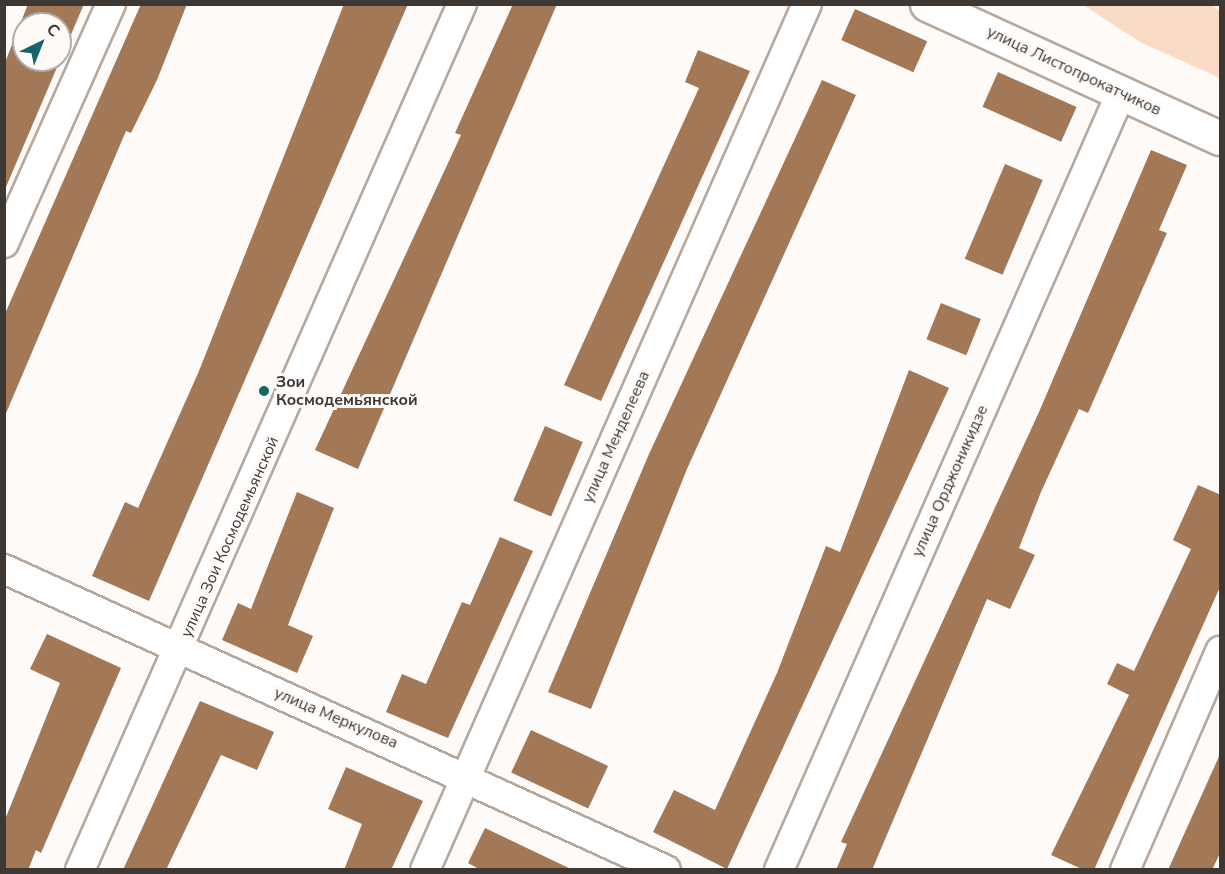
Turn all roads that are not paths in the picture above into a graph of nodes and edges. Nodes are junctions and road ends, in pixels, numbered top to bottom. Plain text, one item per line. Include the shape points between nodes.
1 (111, 4) edge
2 (462, 4) edge
3 (807, 4) edge
4 (927, 4) edge
5 (1121, 93) junction
6 (1221, 138) edge
7 (4, 243) edge
8 (4, 569) edge
9 (180, 650) junction
10 (1221, 651) edge
11 (468, 775) junction
12 (80, 870) edge
13 (425, 870) edge
14 (666, 870) edge
15 (779, 870) edge
16 (1125, 870) edge

1 - 7 street
2 - 9 street, улица Зои Космодемьянской
3 - 11 street, улица Менделеева
4 - 5 street, улица Листопрокатчиков
5 - 6 street, улица Листопрокатчиков
5 - 15 street, улица Орджоникидзе
8 - 9 street, улица Меркулова
9 - 11 street, улица Меркулова
9 - 12 street, улица Зои Космодемьянской
10 - 16 street
11 - 13 street, улица Менделеева
11 - 14 street, улица Меркулова

